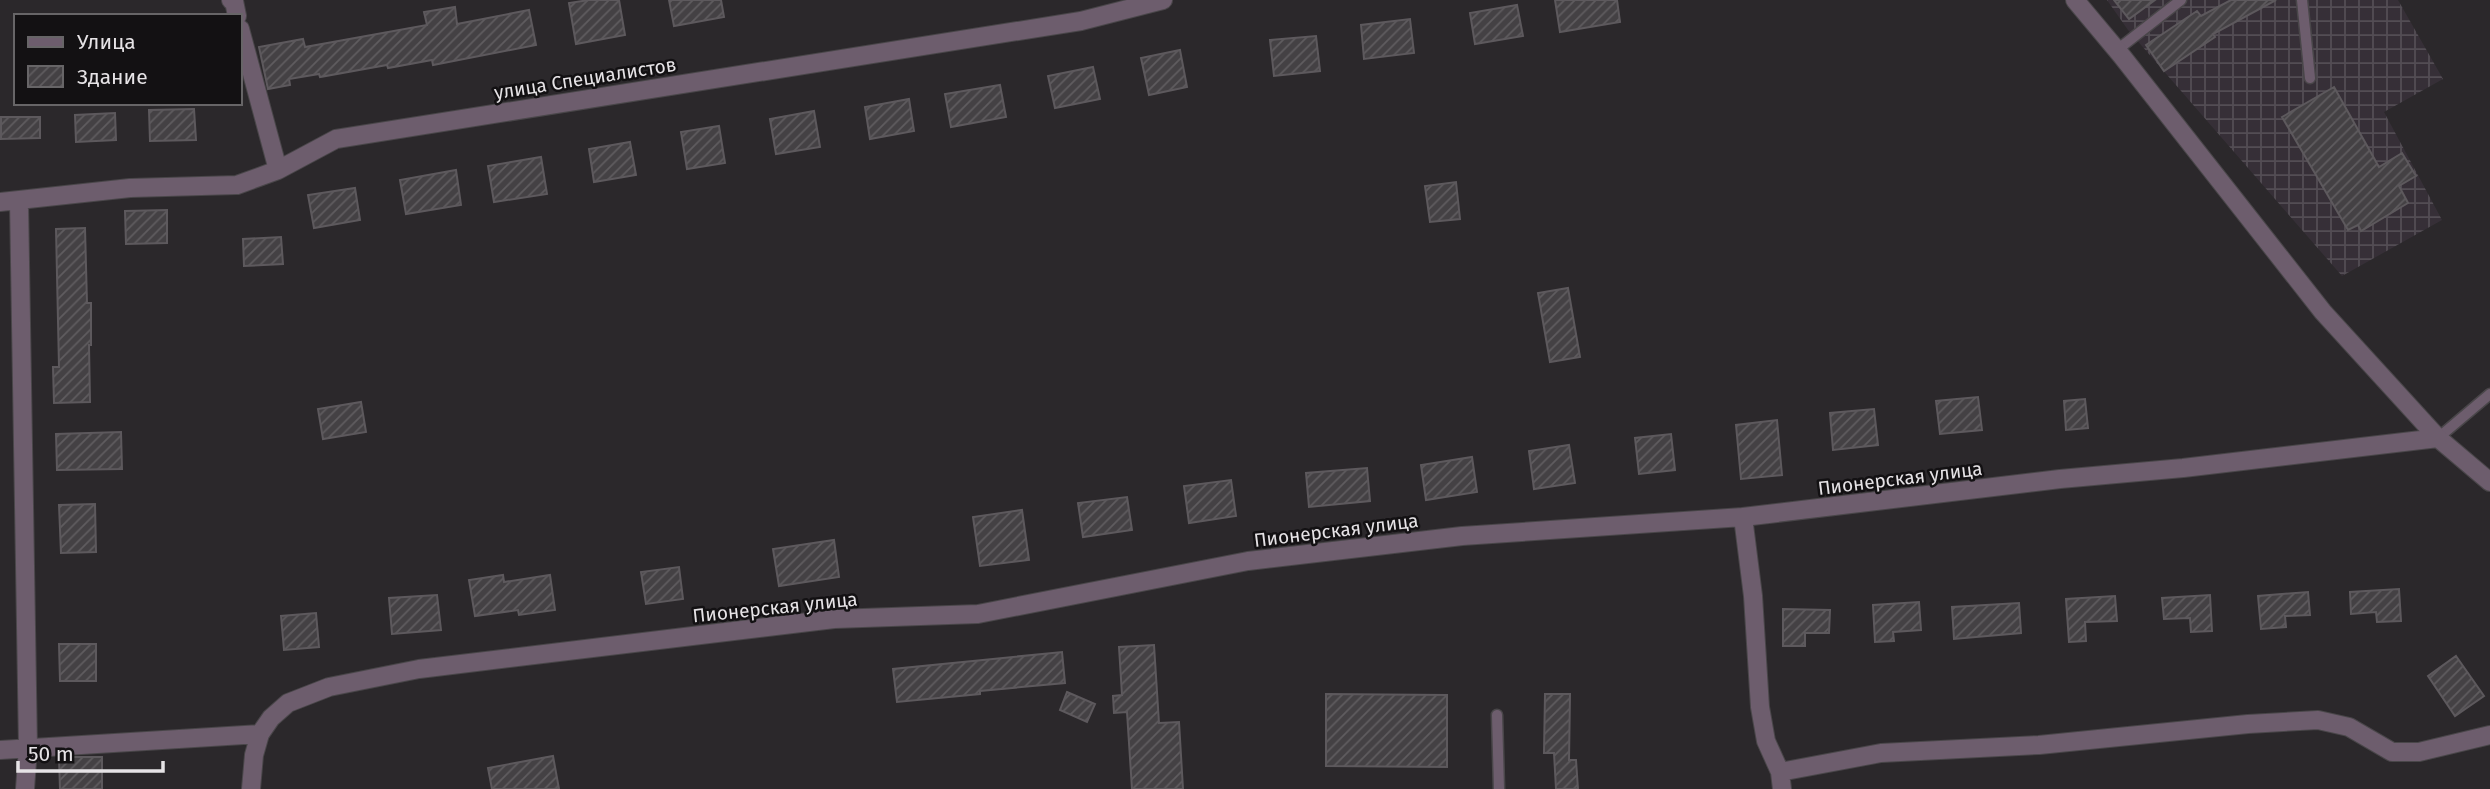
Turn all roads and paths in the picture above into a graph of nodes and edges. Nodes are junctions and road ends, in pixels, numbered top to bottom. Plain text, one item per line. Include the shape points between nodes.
1 (1163, 0) edge
2 (2075, 0) edge
3 (2181, 0) edge
4 (2302, 0) edge
5 (242, 36) edge
6 (2117, 50) junction
7 (2310, 78) dead end
8 (278, 170) junction
9 (19, 201) junction
10 (0, 202) edge
11 (2490, 394) edge
12 (2438, 438) junction
13 (2490, 482) edge
14 (1743, 517) junction
15 (1497, 715) dead end
16 (260, 734) junction
17 (2490, 735) edge
18 (28, 748) junction
19 (0, 750) edge
20 (1781, 781) edge
21 (25, 789) edge
22 (251, 789) edge
23 (1499, 789) edge

1 - 8 street, улица Специалистов via 1080,21 336,139
2 - 6 street
3 - 6 lane
4 - 7 lane
5 - 8 street
6 - 12 street via 2323,312
8 - 9 street, улица Специалистов via 237,185 130,188
9 - 10 street, улица Специалистов
9 - 18 street
11 - 12 lane
12 - 13 street
12 - 14 street, Пионерская улица
14 - 16 street, Пионерская улица via 1462,536 1248,561 978,614 834,620 419,669 306,695 288,703
14 - 20 street via 1760,706 1766,741
15 - 23 lane
16 - 18 street
16 - 22 street
17 - 20 street via 2419,752 2392,752 2349,727 2318,720 2248,724 2039,745 1881,753
18 - 19 street
18 - 21 street

